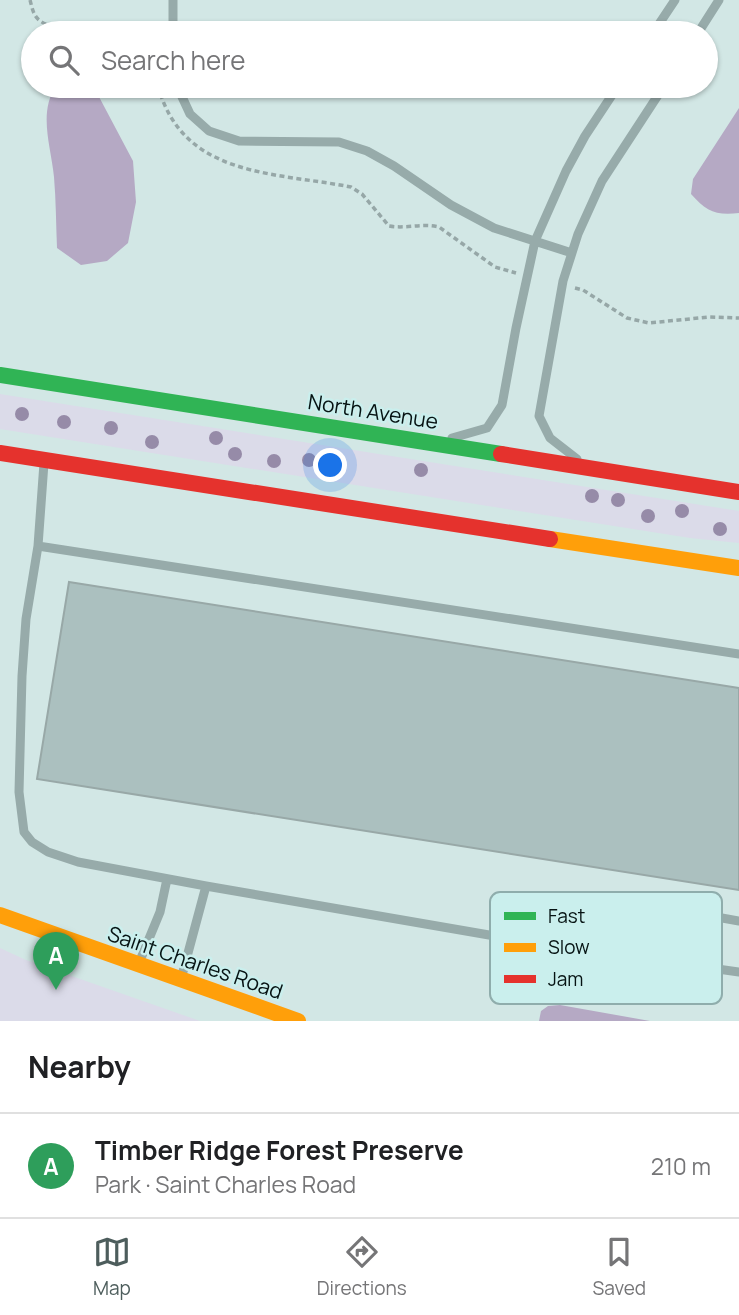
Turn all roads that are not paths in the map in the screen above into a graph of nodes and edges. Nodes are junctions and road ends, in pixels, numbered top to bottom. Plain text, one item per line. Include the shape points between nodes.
1 (173, 0) edge
2 (675, 0) edge
3 (719, 0) edge
4 (173, 21) edge
5 (661, 21) edge
6 (706, 21) edge
7 (183, 98) edge
8 (610, 98) edge
9 (656, 98) edge
10 (535, 241) junction
11 (572, 253) junction
12 (0, 375) edge
13 (433, 443) junction
14 (0, 453) edge
15 (44, 460) junction
16 (590, 468) junction
17 (739, 492) edge
18 (38, 546) junction
19 (739, 568) edge
20 (739, 654) edge
21 (167, 879) junction
22 (206, 887) junction
23 (0, 915) edge
24 (490, 935) edge
25 (138, 965) junction
26 (181, 981) junction
27 (298, 1021) edge

1 - 4 lane
2 - 5 lane
3 - 6 lane
7 - 10 lane via 190,114 209,131 239,141 339,142 367,151 450,205 494,228
8 - 10 lane via 566,171
9 - 11 lane via 602,181
10 - 11 lane
10 - 13 lane via 502,405 487,428
11 - 16 lane via 562,284 539,416 550,438
12 - 13 main road, North Avenue
13 - 16 main road, North Avenue
14 - 15 main road
15 - 18 lane
15 - 19 main road
16 - 17 main road, North Avenue
18 - 20 lane
18 - 21 lane via 22,676 19,792 24,832 48,852 78,862
21 - 22 lane
21 - 25 lane via 160,912
22 - 24 lane
22 - 26 lane
23 - 25 main road, Saint Charles Road
25 - 26 main road, Saint Charles Road
26 - 27 main road, Saint Charles Road

